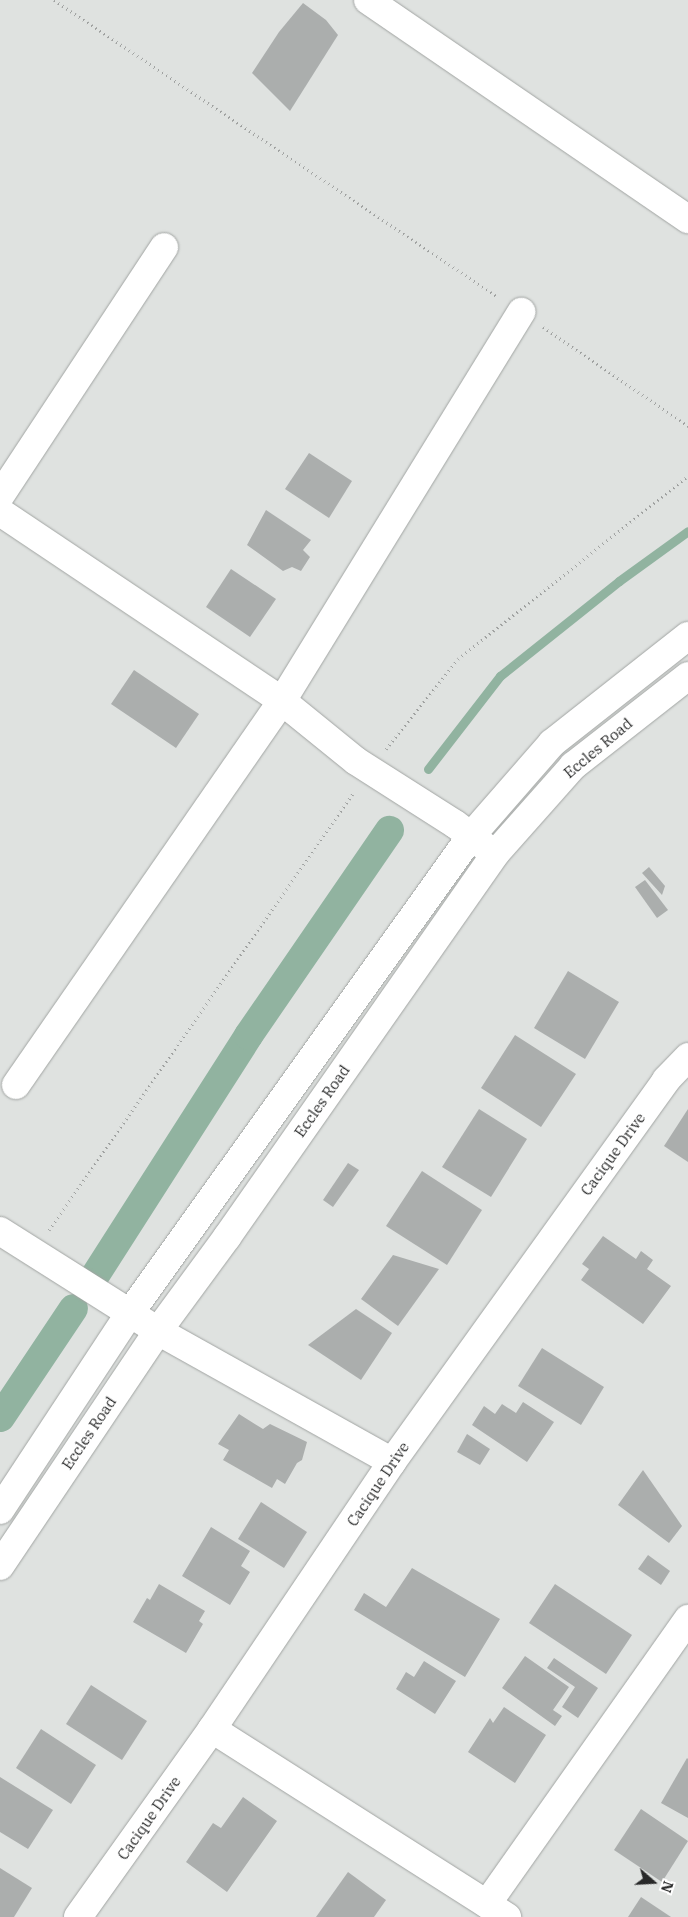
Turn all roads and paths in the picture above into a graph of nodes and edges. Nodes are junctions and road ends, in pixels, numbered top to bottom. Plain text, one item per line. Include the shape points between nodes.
1 (54, 0) edge
2 (368, 0) edge
3 (688, 219) edge
4 (164, 247) dead end
5 (521, 312) junction
6 (688, 426) edge
7 (688, 476) edge
8 (0, 496) edge
9 (0, 512) edge
10 (688, 636) edge
11 (688, 676) edge
12 (282, 701) junction
13 (370, 770) junction
14 (471, 836) junction
15 (495, 854) junction
16 (688, 1057) edge
17 (16, 1085) dead end
18 (0, 1232) edge
19 (33, 1253) junction
20 (130, 1313) junction
21 (158, 1330) junction
22 (392, 1462) junction
23 (0, 1510) edge
24 (0, 1566) edge
25 (688, 1619) edge
26 (212, 1729) junction
27 (497, 1910) edge
28 (78, 1917) edge

1 - 5 path
2 - 3 street
4 - 8 street
5 - 6 path
5 - 12 street
7 - 13 path via 458,659
9 - 12 street
10 - 14 street, Eccles Road via 552,743
11 - 15 street, Eccles Road via 573,766
12 - 13 street
12 - 17 street
13 - 14 street
13 - 19 path
14 - 15 street
14 - 20 street, Eccles Road
15 - 21 street, Eccles Road via 233,1229
16 - 22 street, Cacique Drive via 666,1080
18 - 19 street
19 - 20 street
20 - 21 street
20 - 23 street, Eccles Road
21 - 22 street
21 - 24 street, Eccles Road
22 - 26 street, Cacique Drive
25 - 27 street
26 - 27 street
26 - 28 street, Cacique Drive

